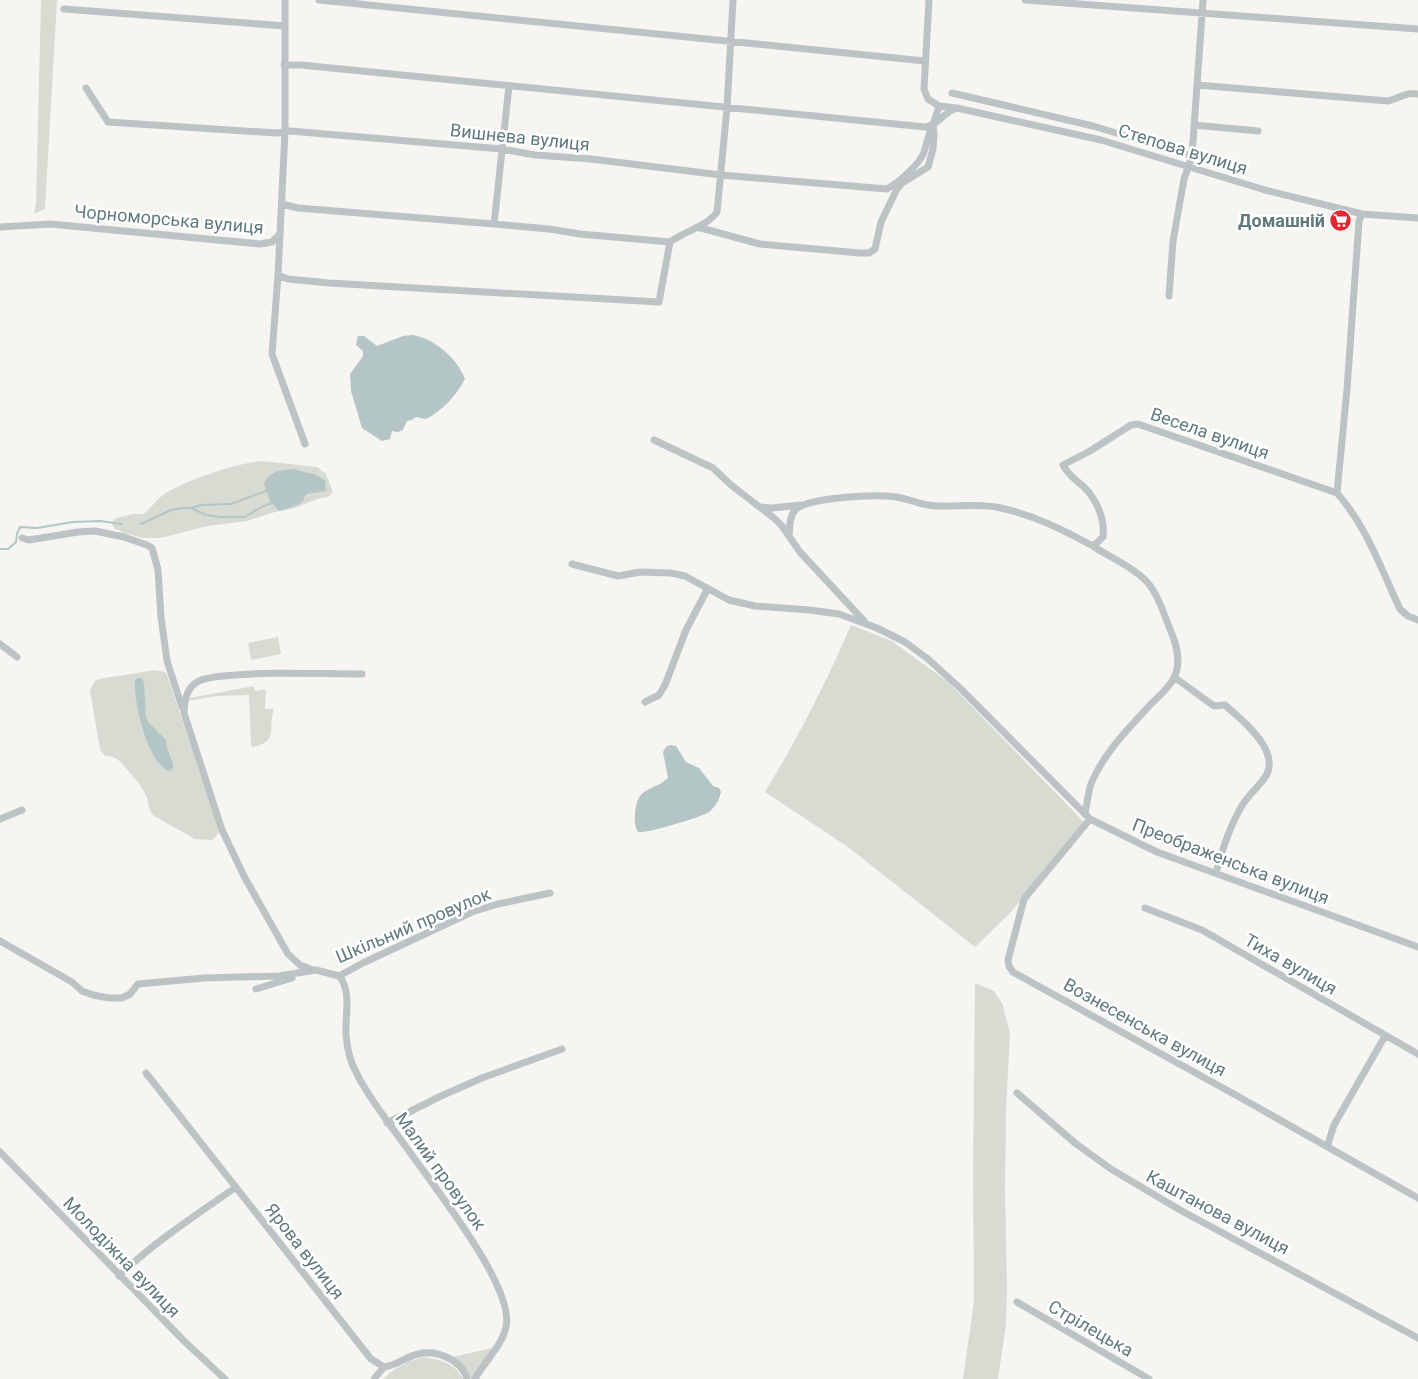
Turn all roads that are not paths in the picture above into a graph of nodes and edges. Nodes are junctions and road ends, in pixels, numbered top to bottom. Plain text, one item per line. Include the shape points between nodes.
1 (285, 0) edge
2 (319, 0) edge
3 (733, 0) edge
4 (929, 0) edge
5 (1026, 0) edge
6 (1203, 0) edge
7 (64, 9) dead end
8 (1202, 14) junction
9 (285, 26) junction
10 (1418, 29) edge
11 (731, 42) junction
12 (925, 61) junction
13 (284, 65) junction
14 (1197, 85) junction
15 (509, 86) junction
16 (86, 88) dead end
17 (952, 93) dead end
18 (1418, 94) edge
19 (939, 106) junction
20 (727, 108) junction
21 (957, 108) junction
22 (1194, 125) junction
23 (933, 126) junction
24 (1258, 131) dead end
25 (285, 132) junction
26 (502, 149) junction
27 (1192, 156) junction
28 (1189, 168) junction
29 (721, 175) junction
30 (282, 204) junction
31 (1362, 214) junction
32 (1418, 218) edge
33 (494, 224) junction
34 (0, 227) edge
35 (697, 227) junction
36 (280, 233) junction
37 (670, 242) junction
38 (278, 275) junction
39 (1169, 296) dead end
40 (654, 440) dead end
41 (305, 444) dead end
42 (1337, 493) junction
43 (802, 505) junction
44 (760, 507) junction
45 (789, 535) junction
46 (22, 538) dead end
47 (1093, 546) junction
48 (572, 564) dead end
49 (707, 590) junction
50 (1418, 620) edge
51 (866, 623) junction
52 (0, 644) edge
53 (17, 657) dead end
54 (362, 674) dead end
55 (1174, 677) junction
56 (646, 702) dead end
57 (184, 713) junction
58 (22, 810) dead end
59 (1087, 816) junction
60 (0, 819) edge
61 (1216, 873) junction
62 (550, 893) dead end
63 (1145, 908) dead end
64 (0, 941) edge
65 (1418, 948) edge
66 (316, 970) junction
67 (339, 976) junction
68 (256, 990) dead end
69 (1385, 1036) junction
70 (562, 1050) dead end
71 (1418, 1054) edge
72 (146, 1073) dead end
73 (1017, 1093) dead end
74 (387, 1123) junction
75 (1326, 1147) junction
76 (0, 1152) edge
77 (236, 1187) junction
78 (1418, 1198) edge
79 (120, 1276) junction
80 (1017, 1302) dead end
81 (1418, 1338) edge
82 (384, 1367) junction
83 (225, 1379) edge
84 (374, 1379) edge
85 (467, 1379) edge
86 (475, 1379) edge
87 (1149, 1379) edge

1 - 9 street
2 - 11 street
3 - 11 street
4 - 12 street
5 - 8 street
6 - 8 street
7 - 9 street
8 - 10 street
8 - 14 street
9 - 13 street
11 - 12 street
11 - 20 street
12 - 19 street via 924,89 928,99
13 - 15 street
13 - 25 street
14 - 18 street via 1388,101 1408,93
14 - 22 street
15 - 20 street
15 - 26 street
16 - 25 street, Вишнева вулиця via 108,122
17 - 27 street via 1093,126
19 - 21 street, Степова вулиця
19 - 23 street
20 - 23 street
20 - 29 street
21 - 23 street via 946,113
21 - 28 street, Степова вулиця via 1101,140
22 - 24 street
22 - 27 street
23 - 29 street, Вишнева вулиця via 917,163 887,189
23 - 35 street via 933,149 928,167 897,189 881,222 876,249 869,252 760,244
25 - 26 street, Вишнева вулиця
25 - 30 street
26 - 29 street, Вишнева вулиця
26 - 33 street
27 - 28 street
28 - 31 street, Степова вулиця
28 - 39 street via 1184,179 1173,241
29 - 35 street via 717,212
30 - 33 street
30 - 36 street
31 - 32 street, Степова вулиця
31 - 42 street
33 - 37 street
34 - 36 street, Чорноморська вулиця via 50,224 260,244 272,242
35 - 37 street
36 - 38 street
37 - 38 street via 659,302 329,283
38 - 41 street via 272,354
40 - 44 street, Преображенська вулиця via 713,468
42 - 47 street, Весела вулиця via 1138,424 1131,425 1063,464 1099,509 1103,537
42 - 50 street via 1371,543 1400,609
43 - 44 street
43 - 45 street via 790,519
43 - 47 street via 815,501 884,496 924,505 1002,508 1038,519
44 - 45 street, Преображенська вулиця
45 - 51 street, Преображенська вулиця via 800,552
46 - 57 street, Шкільний провулок via 29,540 95,531 124,537 152,548 158,570 168,661
47 - 55 street via 1150,585 1158,598 1178,655
48 - 49 street, Преображенська вулиця via 618,576 640,572 671,573 685,576
49 - 51 street, Преображенська вулиця via 729,600 755,606 830,613
49 - 56 street via 686,630 665,685 658,695
51 - 59 street, Преображенська вулиця via 904,642 928,659
52 - 53 street
54 - 57 street via 247,674 203,680 196,682 187,694
55 - 59 street via 1098,769 1091,785
55 - 61 street via 1214,706 1225,705 1242,719 1262,742 1267,756 1269,766 1266,775 1243,804
57 - 66 street, Шкільний провулок via 222,830 245,878 288,954 300,965
58 - 60 street
59 - 61 street, Преображенська вулиця via 1157,852
59 - 75 street, Вознесенська вулиця via 1024,899 1008,960 1013,972
61 - 65 street, Преображенська вулиця
62 - 67 street, Шкільний провулок via 472,912
63 - 69 street, Тиха вулиця via 1202,930
64 - 66 street, Шкільний провулок via 82,991 122,998 138,984 150,982 279,976
66 - 67 street, Шкільний провулок
66 - 68 street
67 - 74 street, Малий провулок via 347,993 346,1034 350,1059
69 - 71 street, Тиха вулиця
69 - 75 street via 1334,1125
70 - 74 street via 482,1078
72 - 77 street, Ярова вулиця
73 - 81 street, Каштанова вулиця via 1075,1143 1124,1177
74 - 86 street, Малий провулок via 459,1220 504,1300 506,1326
75 - 78 street, Вознесенська вулиця
76 - 79 street, Молодіжна вулиця
77 - 79 street via 174,1231
77 - 82 street, Ярова вулиця via 366,1353
79 - 83 street, Молодіжна вулиця
80 - 87 street, Стрілецька
82 - 84 street
82 - 85 street via 418,1354 434,1354 461,1366

